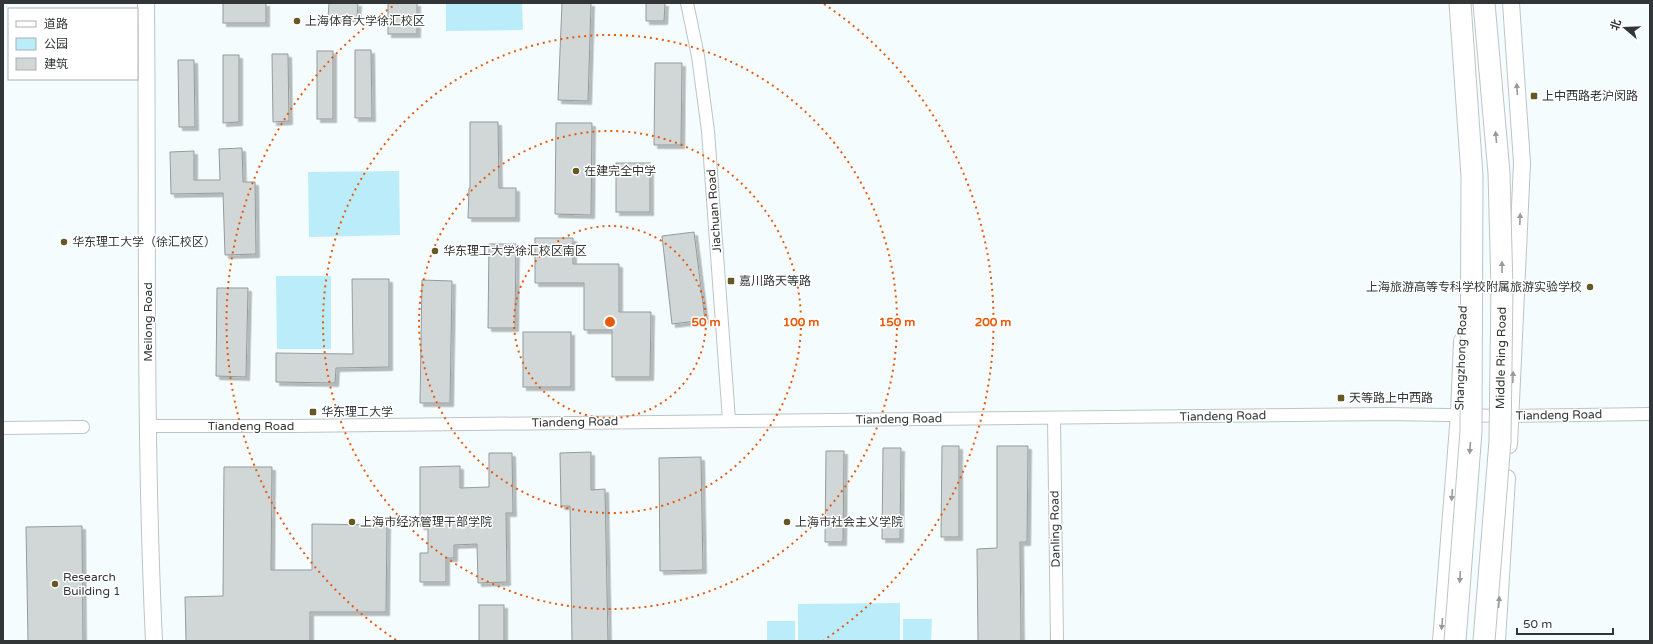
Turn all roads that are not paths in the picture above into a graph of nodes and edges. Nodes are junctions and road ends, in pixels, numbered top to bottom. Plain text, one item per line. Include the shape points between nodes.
1 (146, 3) edge
2 (687, 3) edge
3 (1456, 3) edge
4 (1460, 3) edge
5 (1484, 3) edge
6 (1511, 3) edge
7 (1459, 414) junction
8 (1650, 414) edge
9 (1511, 416) junction
10 (1054, 418) junction
11 (729, 420) junction
12 (148, 426) junction
13 (83, 427) dead end
14 (3, 428) edge
15 (154, 641) edge
16 (1057, 641) edge
17 (1441, 641) edge
18 (1455, 641) edge
19 (1484, 641) edge
20 (1497, 641) edge

1 - 12 main road, Meilong Road
2 - 11 street, Jiachuan Road via 702,79 708,131
3 - 7 main road, Shangzhong Road via 1467,178
4 -> 18 highway, bridge via 1472,176 1471,431
19 -> 5 highway, Middle Ring Road, bridge via 1500,441 1502,289 1499,173
9 -> 6 main road via 1522,163
7 - 9 street, Tiandeng Road
7 - 10 street, Tiandeng Road
7 -> 17 main road, Shangzhong Road
8 - 9 street, Tiandeng Road
20 -> 9 main road
10 - 11 street, Tiandeng Road
10 - 16 street, Danling Road
11 - 12 street, Tiandeng Road
12 - 15 main road, Meilong Road
13 - 14 street

